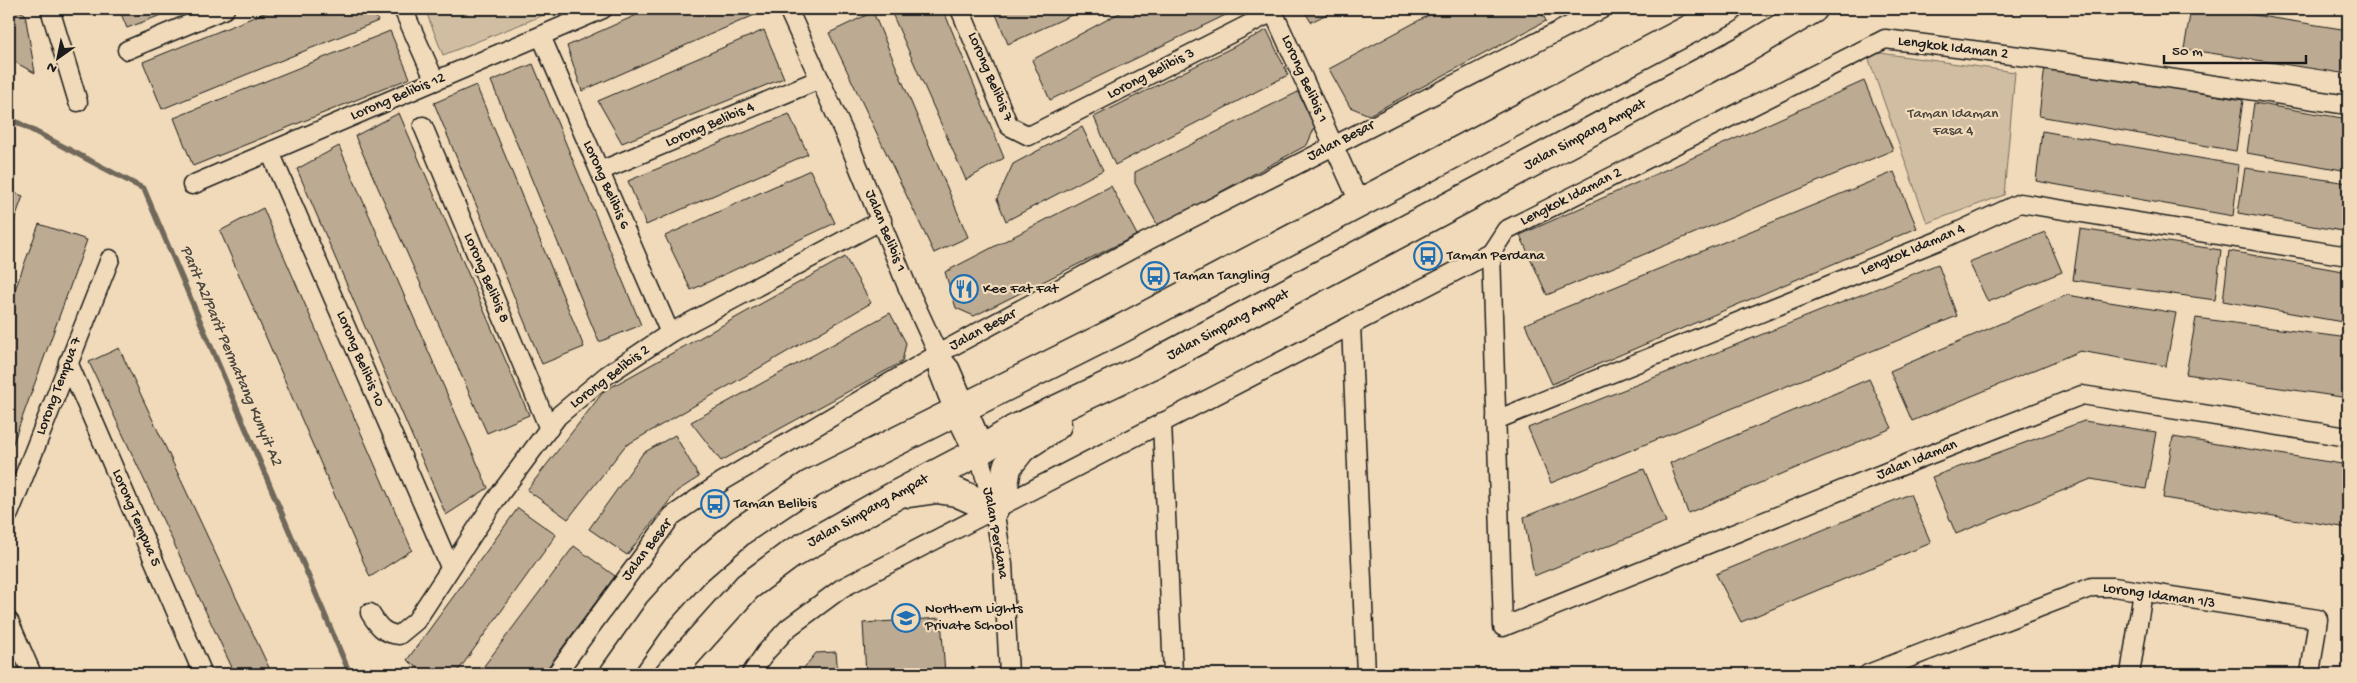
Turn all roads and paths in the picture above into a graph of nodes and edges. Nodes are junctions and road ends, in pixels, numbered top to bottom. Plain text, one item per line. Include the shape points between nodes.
1 (50, 9) edge
2 (225, 9) edge
3 (403, 9) edge
4 (603, 9) edge
5 (788, 9) edge
6 (960, 9) edge
7 (1602, 9) edge
8 (1728, 9) edge
9 (1813, 9) edge
10 (1273, 10) edge
11 (541, 36) junction
12 (127, 50) dead end
13 (820, 79) junction
14 (435, 81) junction
15 (78, 102) dead end
16 (2348, 105) edge
17 (423, 126) dead end
18 (1029, 136) joint
19 (1333, 144) junction
20 (270, 152) junction
21 (600, 171) junction
22 (192, 186) dead end
23 (1360, 204) junction
24 (882, 220) junction
25 (1491, 253) junction
26 (2348, 256) edge
27 (110, 259) dead end
28 (1351, 325) junction
29 (670, 333) junction
30 (938, 354) junction
31 (68, 362) junction
32 (1152, 364) junction
33 (961, 409) junction
34 (1496, 420) junction
35 (1162, 422) junction
36 (549, 429) junction
37 (2348, 437) edge
38 (978, 452) junction
39 (896, 495) junction
40 (994, 509) junction
41 (9, 514) edge
42 (450, 567) junction
43 (2143, 592) junction
44 (370, 613) dead end
45 (9, 621) edge
46 (32, 674) edge
47 (203, 674) edge
48 (556, 674) edge
49 (614, 674) edge
50 (669, 674) edge
51 (751, 674) edge
52 (1009, 674) edge
53 (1172, 674) edge
54 (1366, 674) edge
55 (1868, 674) edge
56 (2130, 674) edge
57 (2310, 674) edge

1 - 15 street
2 - 12 street
3 - 14 street
4 - 11 street, Lorong Belibis 12
5 - 13 street, Jalan Belibis 1
6 - 18 street, Lorong Belibis 7 via 1009,126
7 - 19 street, Jalan Besar
8 - 23 highway
9 - 32 highway, Jalan Simpang Ampat via 1742,51
10 - 18 street, Lorong Belibis 3
10 - 19 street, Lorong Belibis 1
11 - 14 street, Lorong Belibis 12
11 - 21 street, Lorong Belibis 6
13 - 21 street, Lorong Belibis 4
13 - 24 street, Jalan Belibis 1
14 - 20 street, Lorong Belibis 12
16 - 25 street, Lengkok Idaman 2 via 1885,39 1506,230
17 - 36 street, Lorong Belibis 8
19 - 23 street, Lorong Belibis 1
19 - 30 street, Jalan Besar
20 - 22 street, Lorong Belibis 12
20 - 42 street, Lorong Belibis 10
21 - 29 street, Lorong Belibis 6
23 - 33 highway
24 - 29 street, Lorong Belibis 2
24 - 30 street, Jalan Belibis 1
25 - 28 street
25 - 34 street
26 - 34 street, Lengkok Idaman 4 via 2020,203 1940,240
27 - 31 street, Lorong Tempua 7
28 - 35 street
28 - 54 street
29 - 36 street, Lorong Belibis 2 via 607,375 558,416
30 - 33 street, Jalan Belibis 1 via 938,371
30 - 48 street, Jalan Besar via 748,465 672,516
31 - 41 street, Lorong Tempua 7
31 - 47 street, Lorong Tempua 5
32 - 38 highway, Jalan Simpang Ampat via 1013,430
32 - 40 highway via 1022,448 1006,467 1004,486
33 - 38 street, Jalan Belibis 1 via 968,441
33 - 49 highway via 810,484 742,530 695,571 658,612
34 - 37 street, Jalan Idaman via 1504,627 2082,395
35 - 40 street
35 - 53 street
36 - 42 street, Lorong Belibis 2
38 - 39 highway, Jalan Simpang Ampat
38 - 40 street, Jalan Perdana
39 - 40 highway via 937,489 956,492
39 - 50 highway, Jalan Simpang Ampat via 790,555 747,587
40 - 51 street via 842,588 788,628
40 - 52 street, Jalan Perdana via 1002,564
42 - 44 street, Lorong Belibis 2 via 416,621 399,635 388,634
43 - 55 street, Lorong Idaman 1/3 via 2092,587
43 - 56 street
43 - 57 street, Lorong Idaman 1/3 via 2318,619
45 - 46 street

